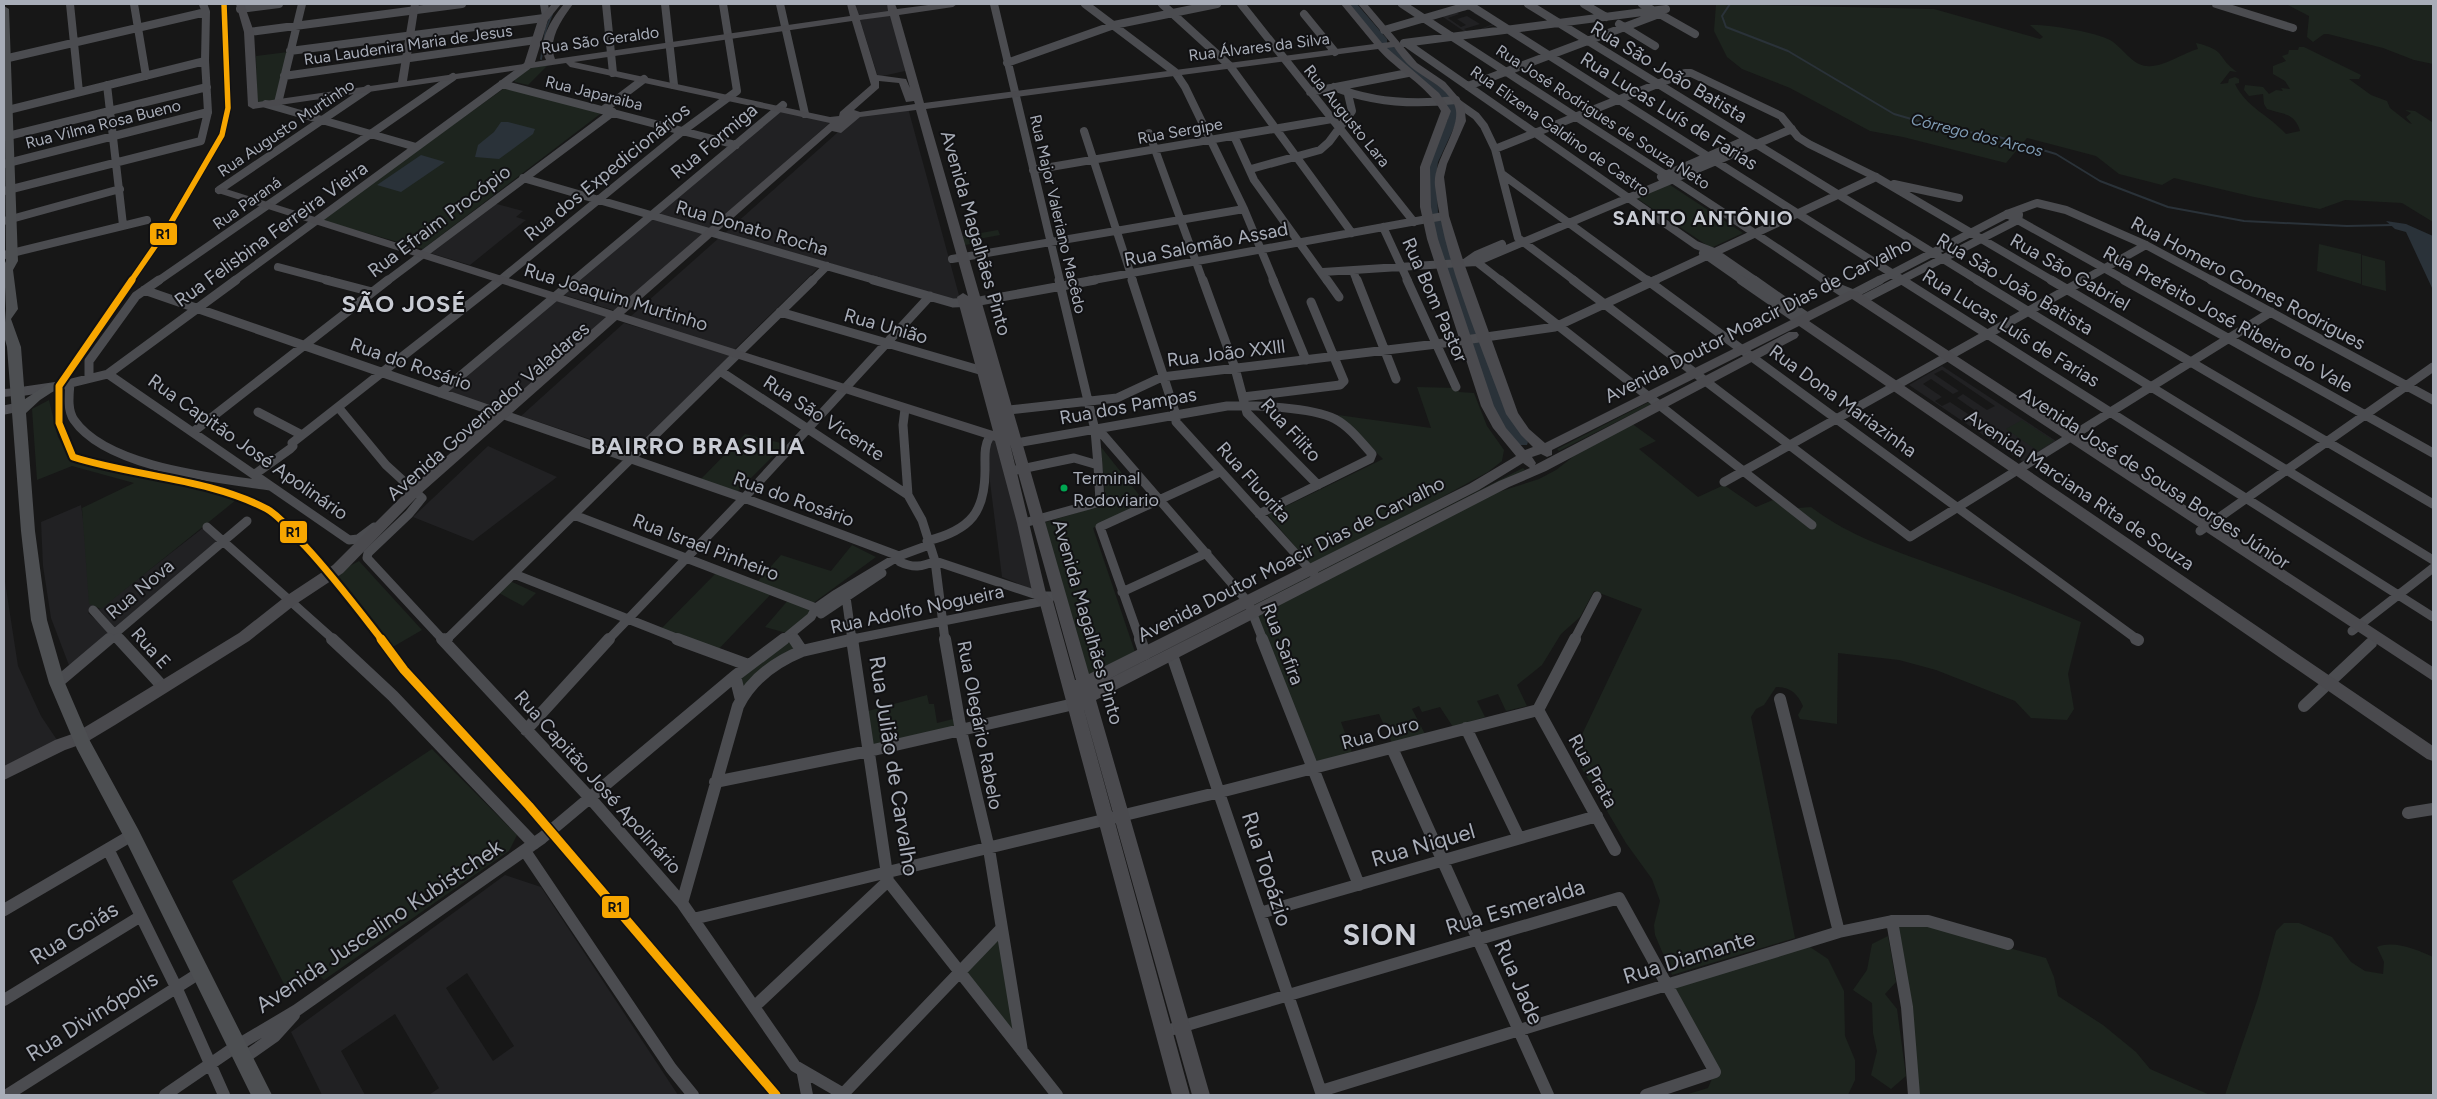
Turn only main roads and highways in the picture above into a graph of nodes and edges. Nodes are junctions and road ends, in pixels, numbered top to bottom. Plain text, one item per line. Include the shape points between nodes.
1 (4, 9) edge
2 (4, 24) edge
3 (4, 30) edge
4 (4, 59) edge
5 (5, 107) edge
6 (6, 136) edge
7 (6, 163) edge
8 (6, 190) edge
9 (7, 220) edge
10 (6, 254) edge
11 (6, 270) edge
12 (4, 320) edge
13 (53, 387) road end
14 (15, 401) edge
15 (262, 1095) edge

1 - 2 main road
2 - 3 main road
3 - 4 main road
4 - 5 main road
5 - 6 main road
6 - 7 main road
7 - 8 main road
8 - 9 main road
9 - 10 main road
10 - 11 main road via 12,261
11 - 12 main road via 12,309
12 - 14 main road via 14,347
13 - 14 main road via 35,397
14 - 15 main road via 39,620 57,683 78,734

